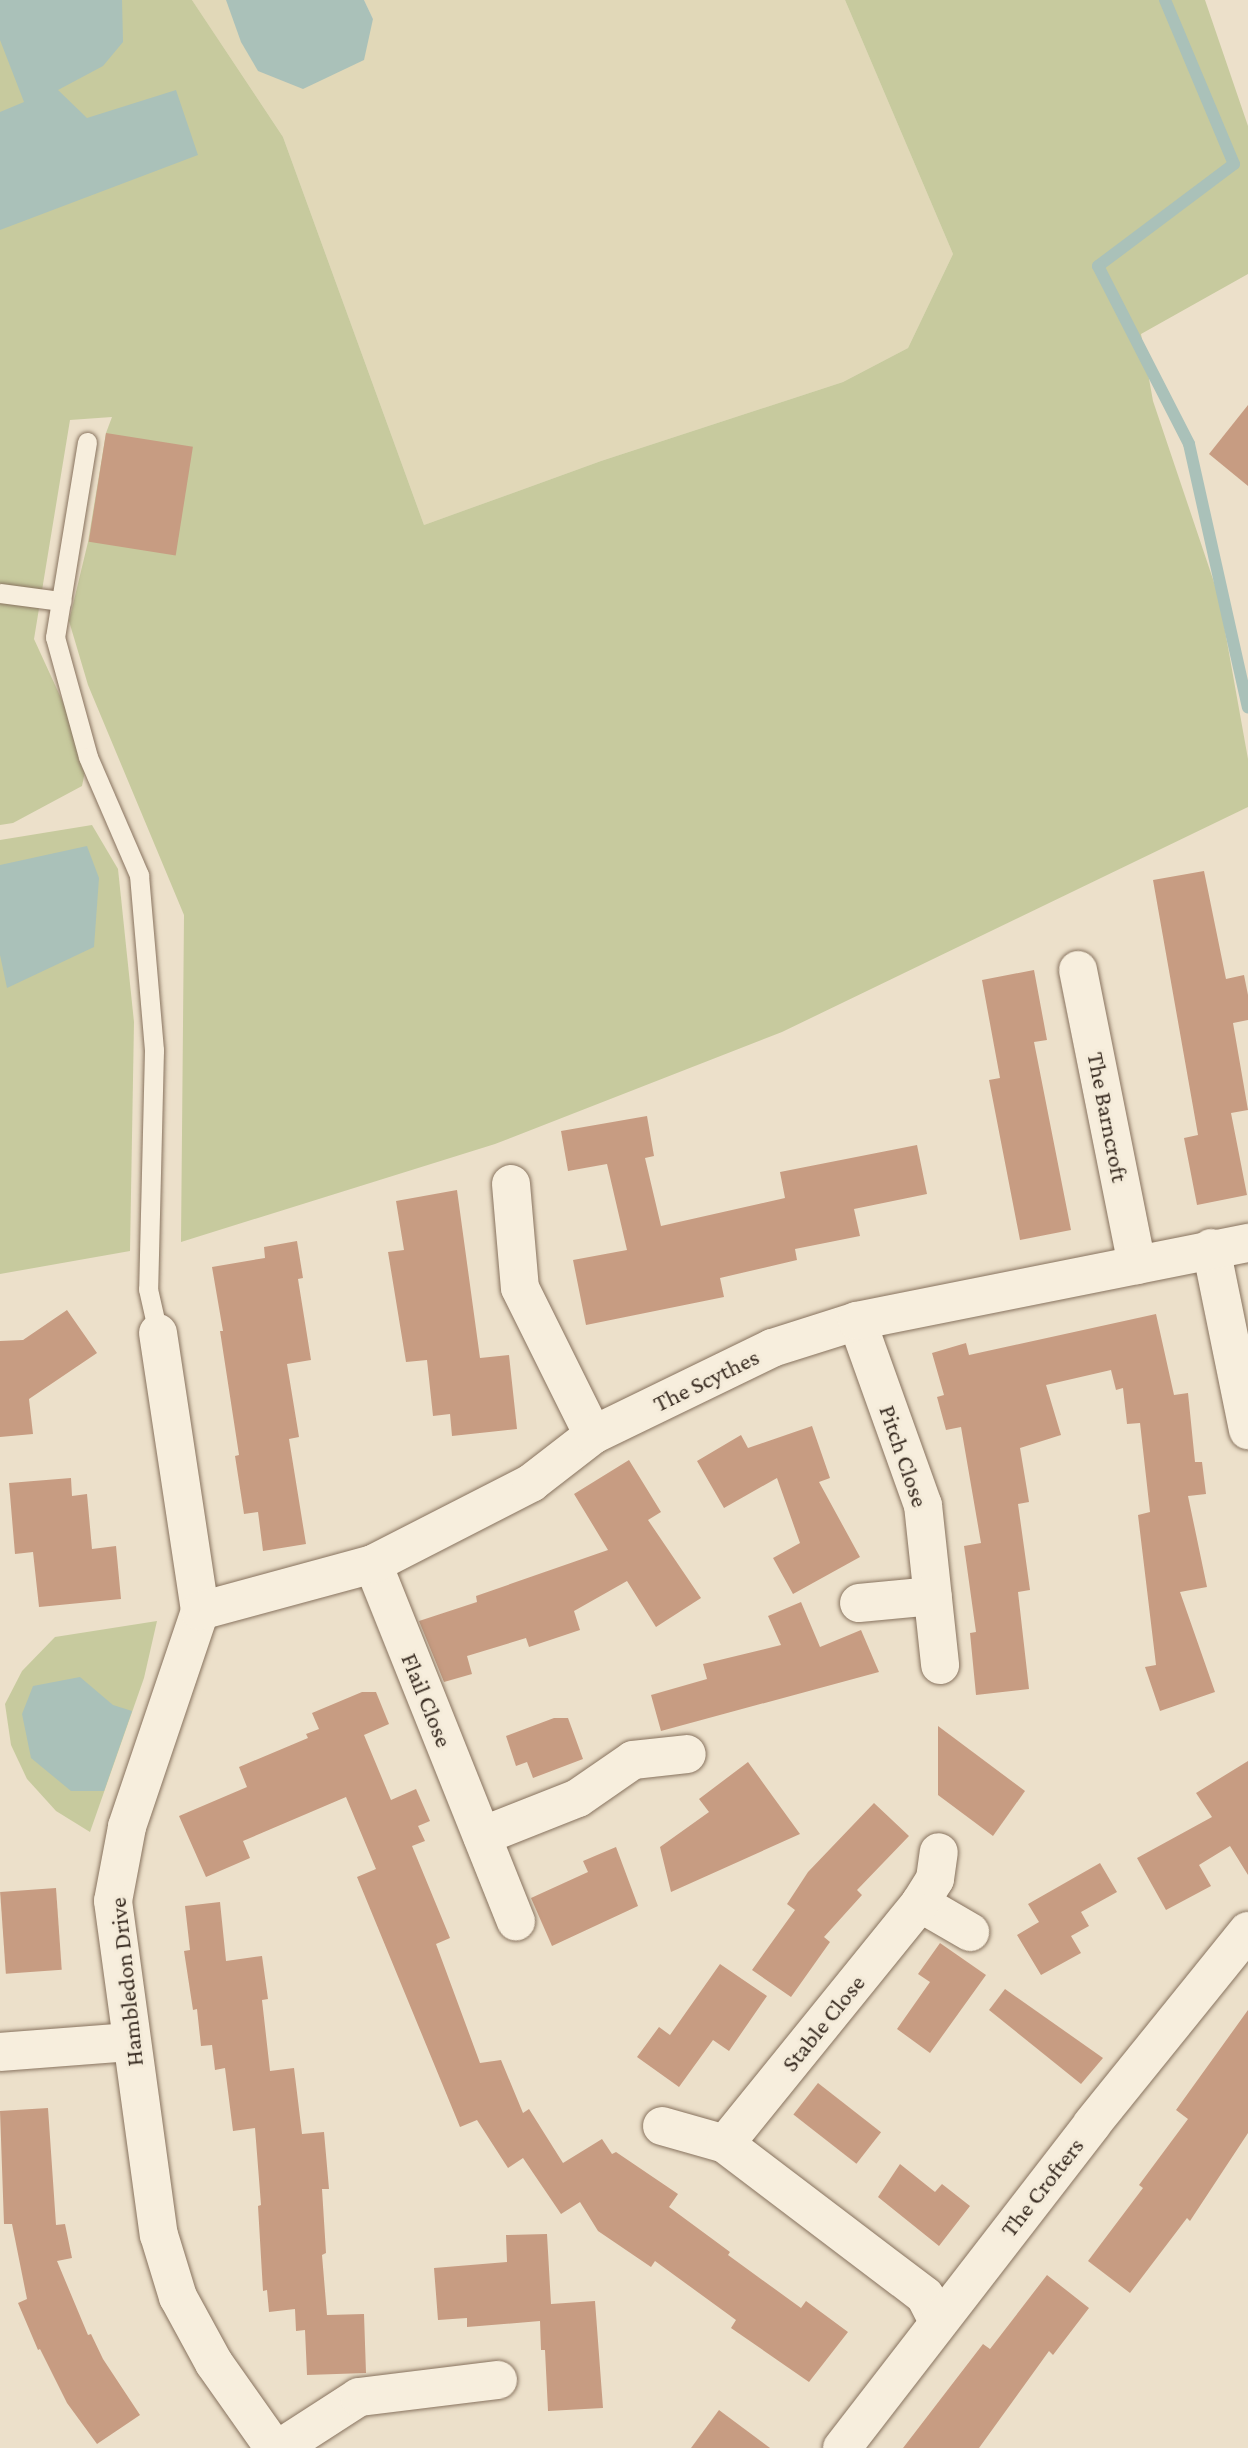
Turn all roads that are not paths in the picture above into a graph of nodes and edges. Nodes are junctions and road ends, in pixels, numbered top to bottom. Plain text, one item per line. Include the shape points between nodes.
1 (87, 442) dead end
2 (0, 593) edge
3 (61, 601) junction
4 (1079, 970) dead end
5 (511, 1184) dead end
6 (1230, 1245) edge
7 (1137, 1265) junction
8 (856, 1321) junction
9 (158, 1333) joint
10 (1248, 1430) edge
11 (593, 1435) junction
12 (373, 1564) junction
13 (933, 1596) junction
14 (859, 1602) dead end
15 (200, 1611) junction
16 (940, 1665) dead end
17 (687, 1754) dead end
18 (482, 1836) junction
19 (940, 1852) dead end
20 (920, 1903) junction
21 (516, 1921) dead end
22 (1248, 1931) edge
23 (970, 1932) dead end
24 (131, 2042) junction
25 (0, 2052) edge
26 (662, 2126) dead end
27 (725, 2144) junction
28 (938, 2321) junction
29 (498, 2380) dead end
30 (274, 2448) edge
31 (279, 2448) edge
32 (842, 2448) edge

1 - 3 lane
2 - 3 lane
3 - 9 lane via 55,637 88,757 139,875 154,1049 148,1289
4 - 7 street, The Barncroft
5 - 11 street via 520,1288
6 - 7 street, The Scythes
6 - 10 street
7 - 8 street, The Scythes
8 - 11 street, The Scythes via 772,1348
8 - 13 street, Pitch Close via 923,1505
9 - 15 street, Hambledon Drive
11 - 12 street, The Scythes via 531,1483
12 - 15 street, The Scythes
12 - 18 street, Flail Close
13 - 14 street
13 - 16 street, Pitch Close
15 - 24 street, Hambledon Drive via 127,1827 113,1901
17 - 18 street via 632,1760 578,1798
18 - 21 street, Flail Close
19 - 20 street, Stable Close via 935,1879
20 - 23 street
20 - 27 street, Stable Close
22 - 28 street, The Crofters
24 - 25 street
24 - 30 street, Hambledon Drive via 159,2235 178,2297 214,2363
26 - 27 street
27 - 28 street via 925,2296
28 - 32 street, The Crofters
29 - 31 street via 359,2397

